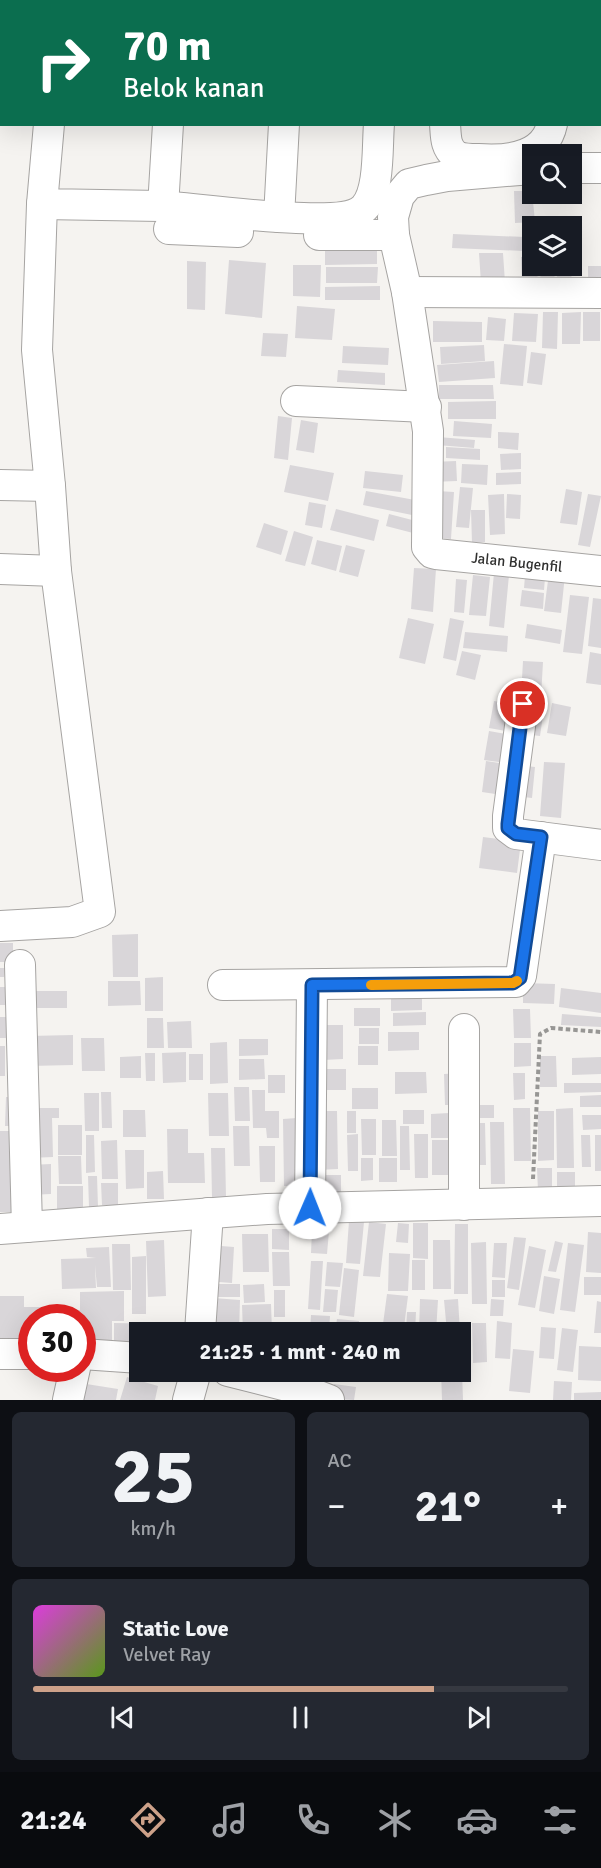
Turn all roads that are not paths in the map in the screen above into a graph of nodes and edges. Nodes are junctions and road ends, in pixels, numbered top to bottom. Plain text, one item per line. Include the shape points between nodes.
1 (49, 126) edge
2 (168, 126) edge
3 (284, 126) edge
4 (379, 126) edge
5 (445, 126) edge
6 (551, 126) edge
7 (582, 168) edge
8 (601, 168) edge
9 (522, 170) edge
10 (42, 204) junction
11 (279, 217) junction
12 (166, 218) junction
13 (394, 235) junction
14 (407, 292) junction
15 (601, 293) edge
16 (296, 401) dead end
17 (426, 407) junction
18 (0, 485) edge
19 (50, 486) junction
20 (0, 569) edge
21 (56, 571) junction
22 (601, 571) edge
23 (523, 704) dead end
24 (541, 837) junction
25 (601, 845) edge
26 (0, 926) edge
27 (20, 965) dead end
28 (223, 985) dead end
29 (312, 985) junction
30 (464, 1029) dead end
31 (601, 1201) edge
32 (464, 1205) junction
33 (310, 1208) junction
34 (208, 1213) junction
35 (14, 1228) edge
36 (201, 1322) edge
37 (0, 1354) edge
38 (18, 1354) edge
39 (96, 1355) edge
40 (129, 1357) edge
41 (72, 1382) edge
42 (193, 1382) edge
43 (263, 1382) edge
44 (311, 1397) edge
45 (68, 1400) edge
46 (188, 1400) edge

1 - 10 street
2 - 12 street
3 - 11 street
4 - 11 street via 373,196 366,207 346,217
5 - 6 street via 446,142 454,154 485,160 528,154 545,142
7 - 8 street
9 - 13 street via 447,176 409,184 399,196 393,217
10 - 12 street
10 - 19 street via 37,350
11 - 12 street
12 - 13 street via 319,235
13 - 14 street
14 - 15 street
14 - 17 street
16 - 17 street
17 - 22 street, Jalan Bugenfil via 427,545 432,553
18 - 19 street
19 - 21 street
20 - 21 street
21 - 26 street via 100,912 72,922
23 - 24 street via 508,828 516,834
24 - 25 street
24 - 29 street via 521,976 516,982
27 - 35 street
28 - 29 street
29 - 33 street
30 - 32 street
31 - 32 street
32 - 33 street
33 - 34 street
34 - 35 street
34 - 36 street
37 - 38 street
39 - 40 street
41 - 45 street
42 - 46 street
43 - 44 street

